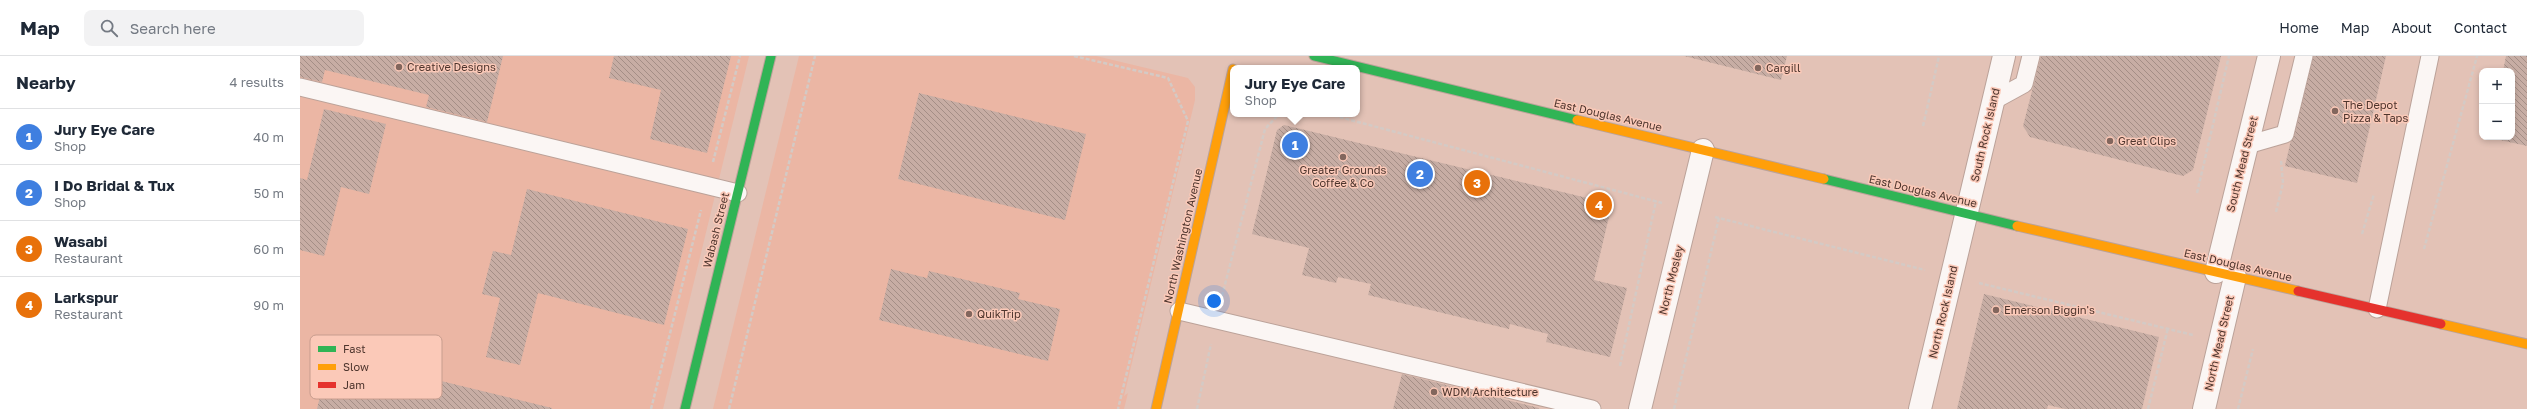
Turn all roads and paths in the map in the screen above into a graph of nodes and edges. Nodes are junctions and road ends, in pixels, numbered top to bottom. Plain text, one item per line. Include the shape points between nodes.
1 (740, 56) edge
2 (771, 56) edge
3 (815, 56) edge
4 (1074, 56) edge
5 (1314, 56) edge
6 (1939, 56) edge
7 (2004, 56) edge
8 (2031, 56) edge
9 (2229, 56) edge
10 (2269, 56) edge
11 (2304, 56) edge
12 (2430, 56) edge
13 (2477, 56) edge
14 (1351, 65) edge
15 (1360, 67) edge
16 (1230, 84) edge
17 (300, 87) edge
18 (1993, 101) junction
19 (1276, 117) edge
20 (1339, 117) edge
21 (1923, 126) dead end
22 (2247, 145) junction
23 (1703, 150) junction
24 (707, 186) junction
25 (738, 193) junction
26 (2197, 193) dead end
27 (1656, 201) junction
28 (1688, 210) junction
29 (1967, 214) junction
30 (1719, 218) junction
31 (2424, 249) dead end
32 (2225, 274) junction
33 (1952, 276) junction
34 (2377, 310) junction
35 (1179, 311) junction
36 (1217, 320) junction
37 (2168, 328) junction
38 (2195, 335) dead end
39 (2527, 344) edge
40 (2253, 349) dead end
41 (1619, 370) dead end
42 (651, 409) edge
43 (685, 409) edge
44 (729, 409) edge
45 (1118, 409) edge
46 (1156, 409) edge
47 (1197, 409) edge
48 (1592, 409) edge
49 (1640, 409) edge
50 (1674, 409) edge
51 (1920, 409) edge
52 (2148, 409) edge
53 (2204, 409) edge
54 (2238, 409) edge

1 - 24 path
2 - 25 main road, Wabash Street
3 - 44 path
4 - 45 path via 1168,78 1188,121
5 - 14 main road, East Douglas Avenue
6 - 21 path
7 - 18 street, South Rock Island
8 - 18 lane via 2024,84
9 - 26 path
10 - 22 street, South Mead Street
11 - 22 lane via 2285,134
12 - 34 lane
13 - 31 path
15 - 23 main road, East Douglas Avenue
16 - 35 main road, North Washington Avenue
17 - 24 lane
18 - 29 street, South Rock Island
19 - 36 path via 1265,129
20 - 27 path
22 - 32 street, South Mead Street
23 - 28 street, North Mosley
23 - 29 main road, East Douglas Avenue
24 - 25 lane
24 - 42 path
25 - 43 main road, Wabash Street
27 - 28 path
27 - 41 path
28 - 30 path
28 - 49 street, North Mosley
29 - 32 main road, East Douglas Avenue
29 - 33 street, North Rock Island
30 - 33 path
30 - 50 path
32 - 34 main road, East Douglas Avenue
32 - 53 street, North Mead Street
33 - 37 path
33 - 51 street, North Rock Island
34 - 39 main road, East Douglas Avenue
35 - 36 lane
35 - 46 main road, North Washington Avenue
36 - 47 path
36 - 48 lane
37 - 38 path
37 - 52 path
40 - 54 path

